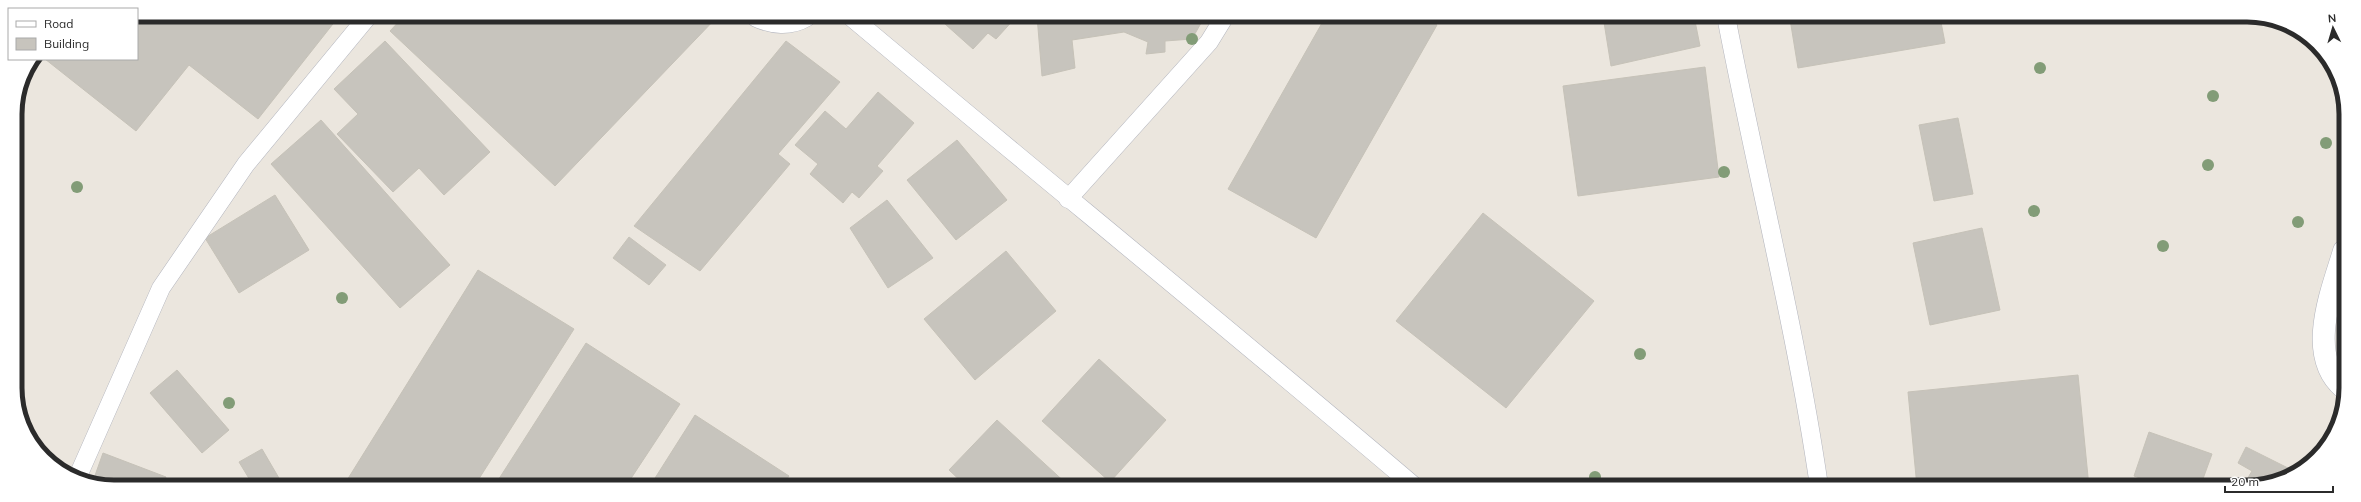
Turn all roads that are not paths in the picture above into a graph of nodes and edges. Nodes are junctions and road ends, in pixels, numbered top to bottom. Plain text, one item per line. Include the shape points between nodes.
1 (363, 22) edge
2 (857, 22) edge
3 (1221, 22) edge
4 (1727, 22) edge
5 (1068, 199) junction
6 (2339, 268) edge
7 (2339, 384) edge
8 (79, 473) edge
9 (1407, 480) edge
10 (1818, 480) edge

1 - 8 lane via 246,164 161,288
2 - 5 lane
3 - 5 lane via 1209,42
4 - 10 lane via 1745,118 1785,291
5 - 9 lane via 1244,341
6 - 7 street via 2323,335 2325,358

